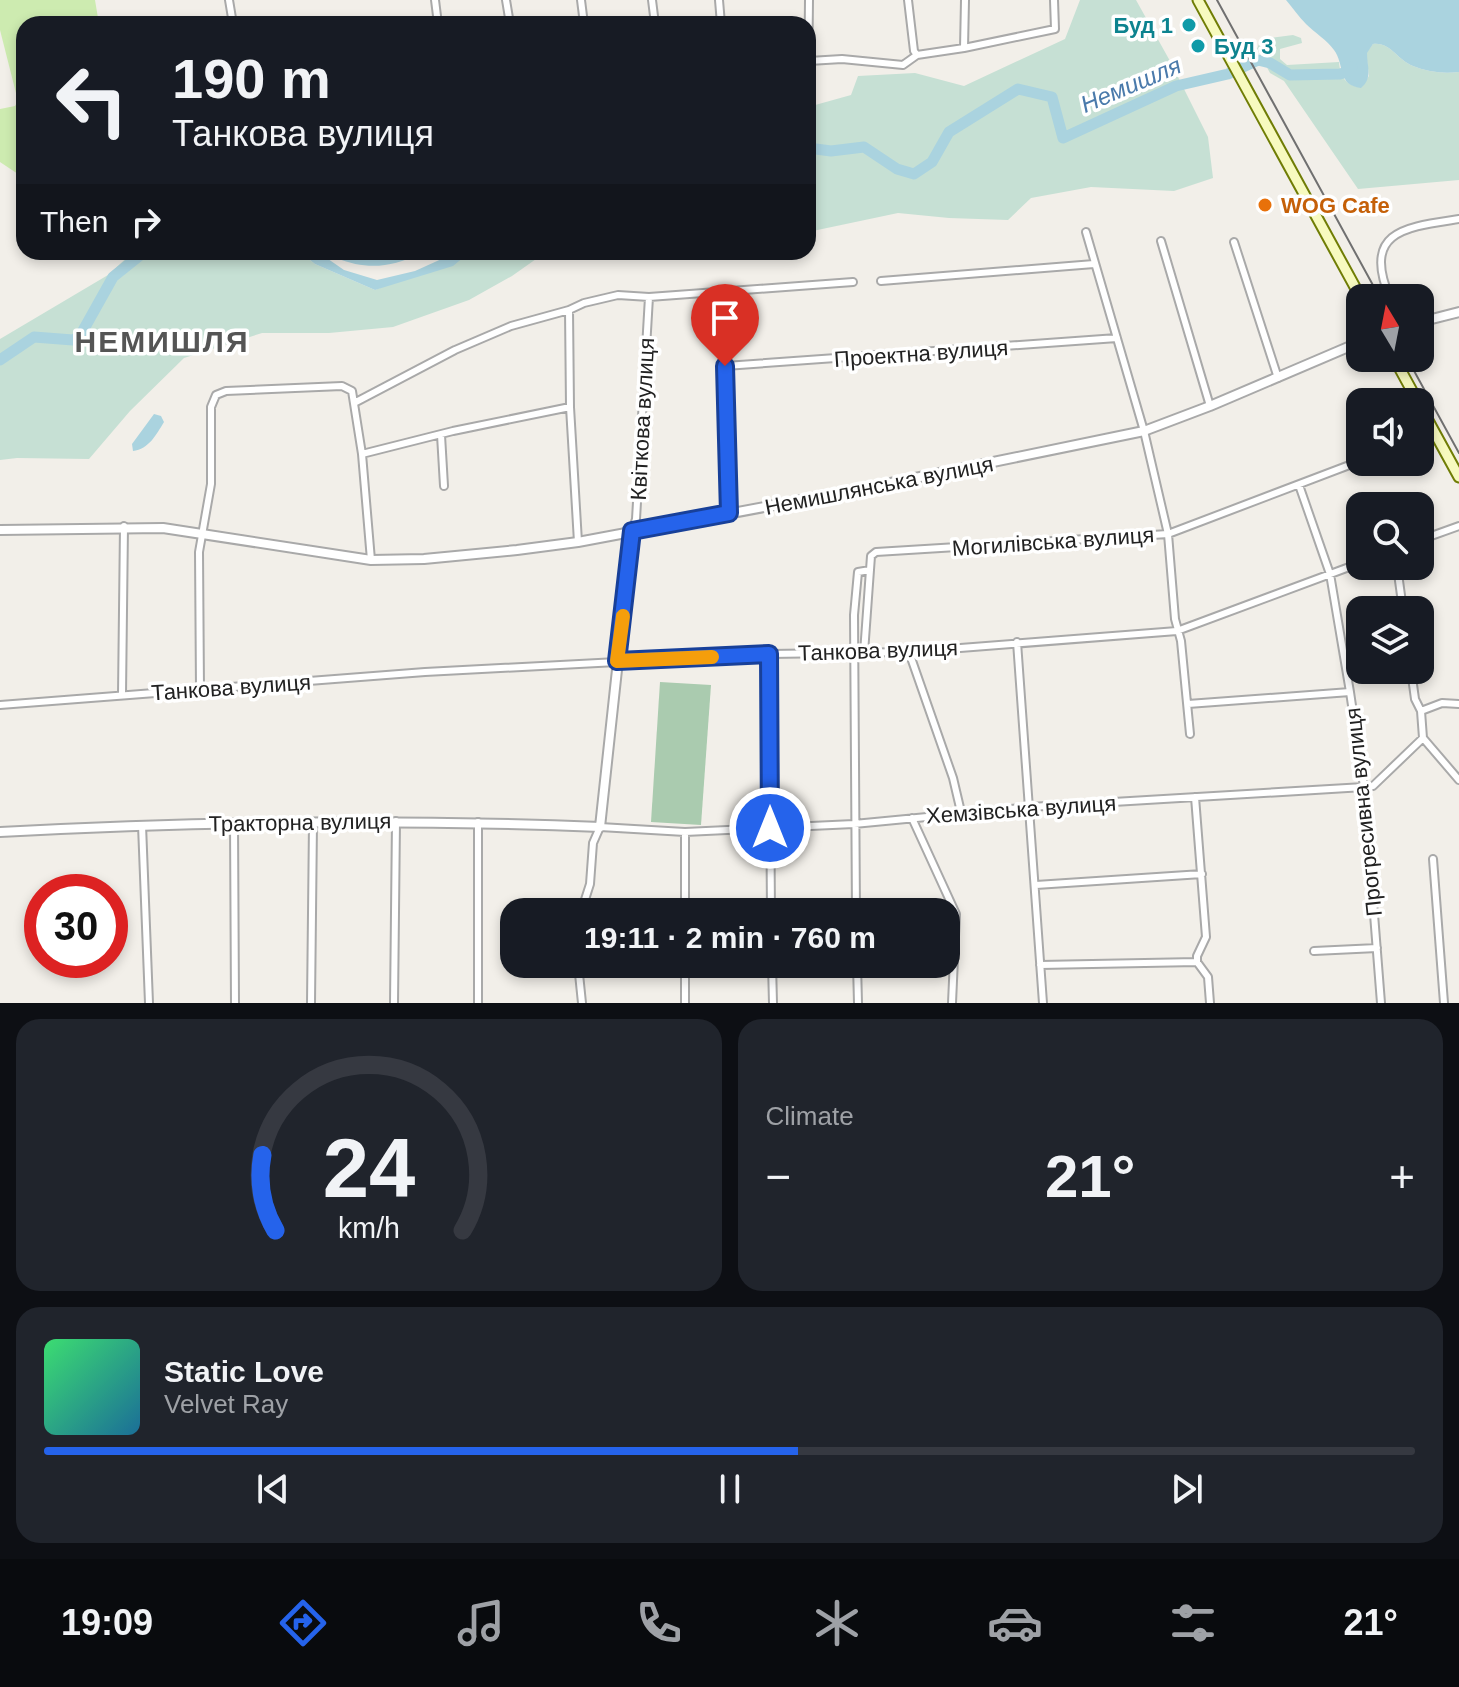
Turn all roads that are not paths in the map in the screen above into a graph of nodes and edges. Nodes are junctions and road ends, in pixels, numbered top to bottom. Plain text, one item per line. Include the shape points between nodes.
1 (908, 0) edge
2 (965, 0) edge
3 (1054, 0) edge
4 (1198, 0) edge
5 (964, 48) junction
6 (917, 55) junction
7 (816, 61) edge
8 (1459, 219) edge
9 (1086, 232) dead end
10 (1161, 241) dead end
11 (1234, 242) dead end
12 (1094, 264) junction
13 (881, 281) dead end
14 (853, 282) dead end
15 (1353, 284) edge
16 (1385, 284) edge
17 (725, 290) junction
18 (649, 297) junction
19 (569, 310) junction
20 (1459, 312) edge
21 (1434, 318) edge
22 (1117, 338) junction
23 (1346, 348) edge
24 (725, 366) junction
25 (1278, 378) junction
26 (356, 402) junction
27 (1210, 406) junction
28 (570, 407) junction
29 (1144, 431) junction
30 (1435, 433) edge
31 (441, 435) junction
32 (362, 454) junction
33 (1346, 467) edge
34 (1459, 477) edge
35 (1299, 485) junction
36 (444, 486) dead end
37 (729, 513) junction
38 (124, 526) junction
39 (1459, 526) edge
40 (0, 530) edge
41 (632, 531) junction
42 (1168, 534) junction
43 (201, 535) junction
44 (1434, 535) edge
45 (578, 542) junction
46 (371, 560) junction
47 (1346, 568) edge
48 (870, 570) junction
49 (1330, 574) junction
50 (1177, 631) junction
51 (1017, 642) junction
52 (909, 652) junction
53 (853, 653) junction
54 (864, 653) junction
55 (769, 654) junction
56 (617, 661) junction
57 (1413, 684) edge
58 (200, 690) junction
59 (1350, 692) junction
60 (122, 694) junction
61 (1188, 704) junction
62 (1459, 704) edge
63 (0, 705) edge
64 (1421, 711) junction
65 (1190, 734) dead end
66 (1423, 738) junction
67 (1459, 780) edge
68 (1364, 787) junction
69 (1195, 797) junction
70 (1030, 807) junction
71 (961, 812) junction
72 (912, 818) junction
73 (396, 821) junction
74 (478, 822) junction
75 (234, 823) junction
76 (313, 823) junction
77 (854, 824) junction
78 (142, 825) junction
79 (600, 827) junction
80 (770, 828) junction
81 (0, 832) edge
82 (685, 832) junction
83 (1433, 859) dead end
84 (1202, 874) junction
85 (1036, 885) junction
86 (586, 898) edge
87 (685, 898) edge
88 (771, 898) edge
89 (856, 898) edge
90 (1377, 948) junction
91 (1314, 951) dead end
92 (1197, 962) junction
93 (1040, 965) junction
94 (579, 978) edge
95 (685, 978) edge
96 (772, 978) edge
97 (857, 978) edge
98 (149, 1003) edge
99 (235, 1003) edge
100 (311, 1003) edge
101 (394, 1003) edge
102 (478, 1003) edge
103 (582, 1003) edge
104 (685, 1003) edge
105 (773, 1003) edge
106 (858, 1003) edge
107 (952, 1003) edge
108 (1043, 1003) edge
109 (1210, 1003) edge
110 (1381, 1003) edge
111 (1444, 1003) edge

1 - 6 street
2 - 5 street
3 - 5 street via 1055,29
4 - 15 main road
5 - 6 street
6 - 7 street via 903,65
8 - 16 street via 1401,230 1386,242
9 - 12 street
10 - 27 street
11 - 25 street
12 - 13 street
12 - 22 street
14 - 17 street
17 - 18 street
17 - 24 street
18 - 19 street via 618,295
18 - 41 street, Квіткова вулиця
19 - 26 street via 511,326 455,350
19 - 28 street
20 - 21 street
22 - 24 street, Проектна вулиця
22 - 29 street
23 - 25 street, Немишлянська вулиця
24 - 37 street
25 - 27 street, Немишлянська вулиця
26 - 32 street
26 - 43 street via 352,391 342,386 216,395 211,407 211,484
27 - 29 street, Немишлянська вулиця
28 - 31 street
28 - 45 street
29 - 37 street, Немишлянська вулиця
29 - 42 street
30 - 34 main road
31 - 32 street
31 - 36 street
32 - 46 street
33 - 35 street, Могилівська вулиця
35 - 42 street, Могилівська вулиця
35 - 49 street, Прогресивна вулиця
37 - 41 street, Немишлянська вулиця
38 - 40 street, Немишлянська вулиця
38 - 43 street, Немишлянська вулиця
38 - 60 street
39 - 44 street
41 - 45 street, Немишлянська вулиця
41 - 56 street, Квіткова вулиця
42 - 48 street, Могилівська вулиця via 876,552
42 - 50 street
43 - 46 street, Немишлянська вулиця
43 - 58 street
45 - 46 street, Немишлянська вулиця
47 - 49 street, Танкова вулиця
48 - 53 street via 860,570 856,580
48 - 54 street
49 - 50 street, Танкова вулиця
49 - 59 street, Прогресивна вулиця
50 - 51 street, Танкова вулиця
50 - 61 street
51 - 52 street, Танкова вулиця
51 - 70 street
52 - 54 street, Танкова вулиця
52 - 71 street
53 - 54 street, Танкова вулиця
53 - 55 street, Танкова вулиця
53 - 77 street
55 - 56 street, Танкова вулиця
55 - 80 street
56 - 58 street, Танкова вулиця
56 - 79 street, Квіткова вулиця
57 - 64 street
58 - 60 street, Танкова вулиця
59 - 61 street
59 - 68 street, Прогресивна вулиця
60 - 63 street, Танкова вулиця
61 - 65 street
62 - 64 street via 1442,703
64 - 66 street
66 - 67 street
66 - 68 street via 1373,786
68 - 69 street, Хемзівська вулиця
68 - 90 street, Прогресивна вулиця
69 - 70 street, Хемзівська вулиця
69 - 84 street
70 - 71 street, Хемзівська вулиця
70 - 85 street
71 - 72 street, Хемзівська вулиця
72 - 77 street, Хемзівська вулиця
72 - 107 street via 956,914
73 - 74 street, Тракторна вулиця
73 - 76 street, Тракторна вулиця
73 - 101 street
74 - 79 street, Тракторна вулиця
74 - 102 street
75 - 76 street, Тракторна вулиця
75 - 78 street, Тракторна вулиця
75 - 99 street
76 - 100 street
77 - 80 street, Хемзівська вулиця
77 - 89 street
78 - 81 street, Тракторна вулиця
78 - 98 street
79 - 82 street, Хемзівська вулиця
79 - 86 street
80 - 82 street, Хемзівська вулиця
80 - 88 street
82 - 87 street
83 - 111 street
84 - 85 street
84 - 92 street via 1206,937
85 - 93 street
90 - 91 street
90 - 110 street, Прогресивна вулиця
92 - 93 street
92 - 109 street via 1208,977
93 - 108 street
94 - 103 street
95 - 104 street
96 - 105 street
97 - 106 street

